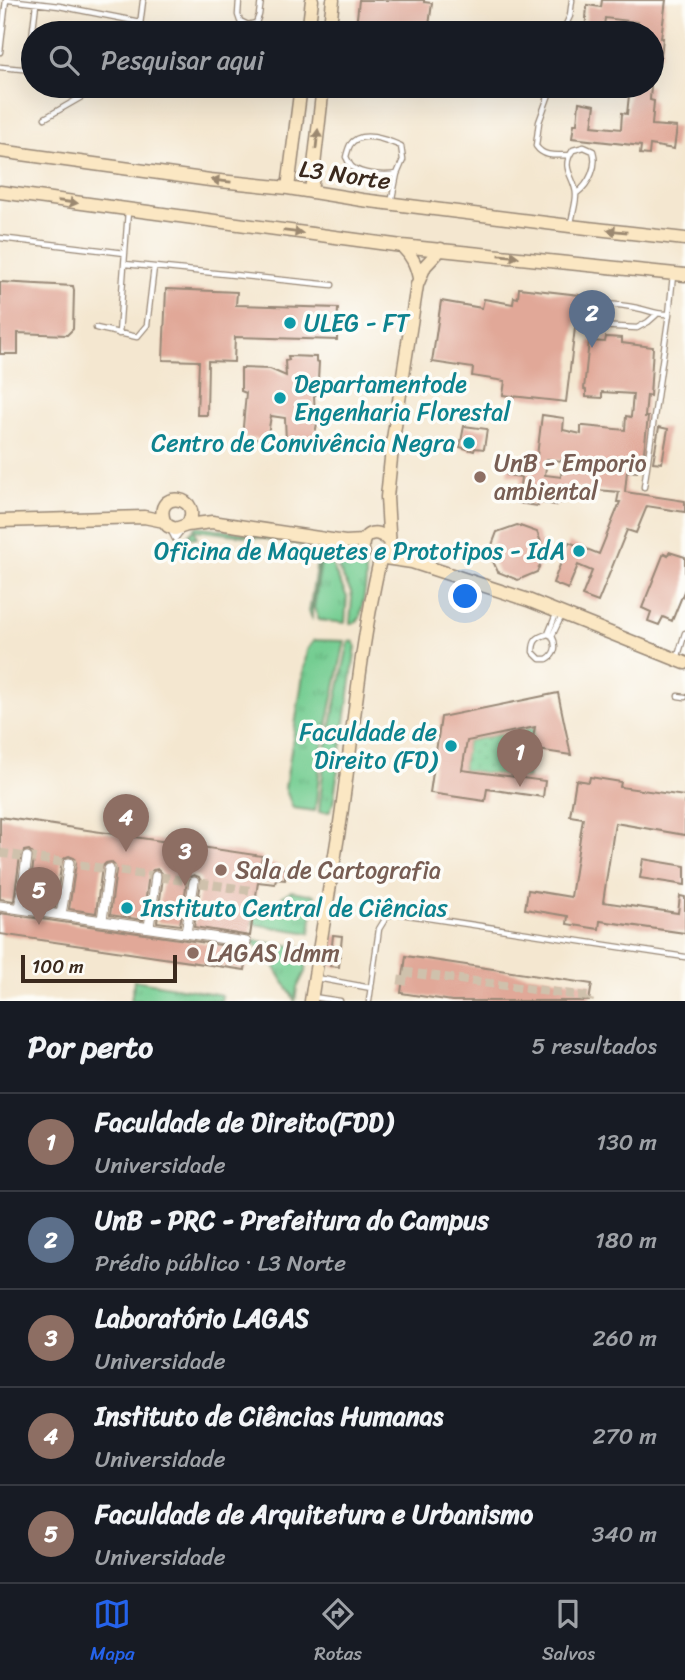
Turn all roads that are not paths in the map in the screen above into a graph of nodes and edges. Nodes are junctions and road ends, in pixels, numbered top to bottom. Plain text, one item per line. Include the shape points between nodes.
1 (8, 0) edge
2 (239, 0) edge
3 (261, 0) edge
4 (312, 0) edge
5 (333, 0) edge
6 (572, 0) edge
7 (143, 1) edge
8 (36, 4) junction
9 (34, 21) edge
10 (135, 21) edge
11 (140, 21) edge
12 (240, 21) edge
13 (257, 21) edge
14 (309, 21) edge
15 (330, 21) edge
16 (567, 21) edge
17 (0, 52) edge
18 (0, 67) edge
19 (21, 69) edge
20 (80, 98) edge
21 (299, 98) edge
22 (322, 98) edge
23 (548, 98) edge
24 (45, 117) dead end
25 (0, 151) edge
26 (570, 155) junction
27 (397, 174) junction
28 (288, 188) junction
29 (0, 192) edge
30 (311, 192) junction
31 (576, 193) junction
32 (391, 203) junction
33 (128, 210) junction
34 (570, 226) junction
35 (0, 238) edge
36 (685, 239) edge
37 (402, 246) junction
38 (441, 249) junction
39 (125, 253) junction
40 (124, 264) junction
41 (154, 267) junction
42 (679, 275) edge
43 (419, 278) junction
44 (332, 285) dead end
45 (669, 314) junction
46 (656, 315) junction
47 (96, 328) dead end
48 (119, 334) junction
49 (644, 487) dead end
50 (164, 506) junction
51 (144, 517) junction
52 (0, 521) edge
53 (187, 521) junction
54 (166, 524) junction
55 (385, 539) junction
56 (372, 555) junction
57 (412, 562) junction
58 (560, 612) junction
59 (685, 633) edge
60 (550, 635) junction
61 (681, 662) edge
62 (678, 696) dead end
63 (685, 697) edge
64 (27, 857) dead end
65 (69, 863) dead end
66 (109, 869) dead end
67 (156, 876) dead end
68 (194, 882) dead end
69 (0, 906) edge
70 (20, 909) junction
71 (61, 915) junction
72 (102, 920) junction
73 (149, 927) junction
74 (186, 933) junction
75 (246, 942) dead end
76 (685, 957) edge
77 (314, 978) junction
78 (371, 988) junction
79 (311, 999) edge
80 (341, 1001) edge
81 (369, 1001) edge

1 - 8 lane
1 - 17 lane
2 - 12 lane
3 - 13 lane
4 - 14 street
5 - 15 street
6 - 16 lane
7 - 11 lane
8 - 9 lane
8 - 10 lane
18 - 19 lane
20 - 24 lane
21 - 28 street
30 -> 22 street
23 - 26 lane via 536,146 546,155
28 -> 25 street, L3 Norte
26 - 31 lane via 568,169
26 - 31 lane via 584,147 595,157 590,177
27 - 27 lane via 403,160 401,146 361,137 351,144 346,157 353,167 386,176
27 - 32 lane
28 - 30 street, L3 Norte
29 -> 33 street
30 - 32 street, L3 Norte
31 - 34 lane
32 - 34 street, L3 Norte
33 -> 37 street
33 - 39 lane
36 -> 34 street, L3 Norte
35 - 39 lane
37 - 38 street
37 - 43 street via 416,264
38 -> 42 street
38 - 43 street
39 - 40 lane
40 - 41 lane
40 - 48 lane
41 - 44 lane
41 - 48 lane via 147,325 137,337
42 - 45 lane
43 - 55 street via 393,439
45 - 46 lane
45 - 49 lane
46 - 46 lane via 636,328 596,326 588,316 592,306 600,304 639,308
47 - 48 lane
50 - 51 street
50 - 53 street via 179,499 188,504
50 - 54 street
51 - 52 street
51 - 54 street
53 - 54 street via 175,528
53 - 56 street via 345,542
55 - 56 street via 390,550
55 - 56 street via 369,534
55 - 57 street
56 - 57 street
56 - 77 street via 372,596
57 - 58 street
58 - 60 lane
58 - 61 street
59 - 61 lane
60 - 60 lane via 538,637 534,643 533,652 540,659 553,654 555,643
62 - 63 lane
64 - 70 street
65 - 71 street
66 - 72 street
67 - 73 street
68 - 74 street
69 - 70 street
70 - 71 street
71 - 72 street
72 - 73 street
73 - 74 street
74 - 75 street
76 - 78 lane via 395,913 387,916 379,929
77 - 78 lane
77 - 79 street
78 - 81 lane
79 - 80 lane

